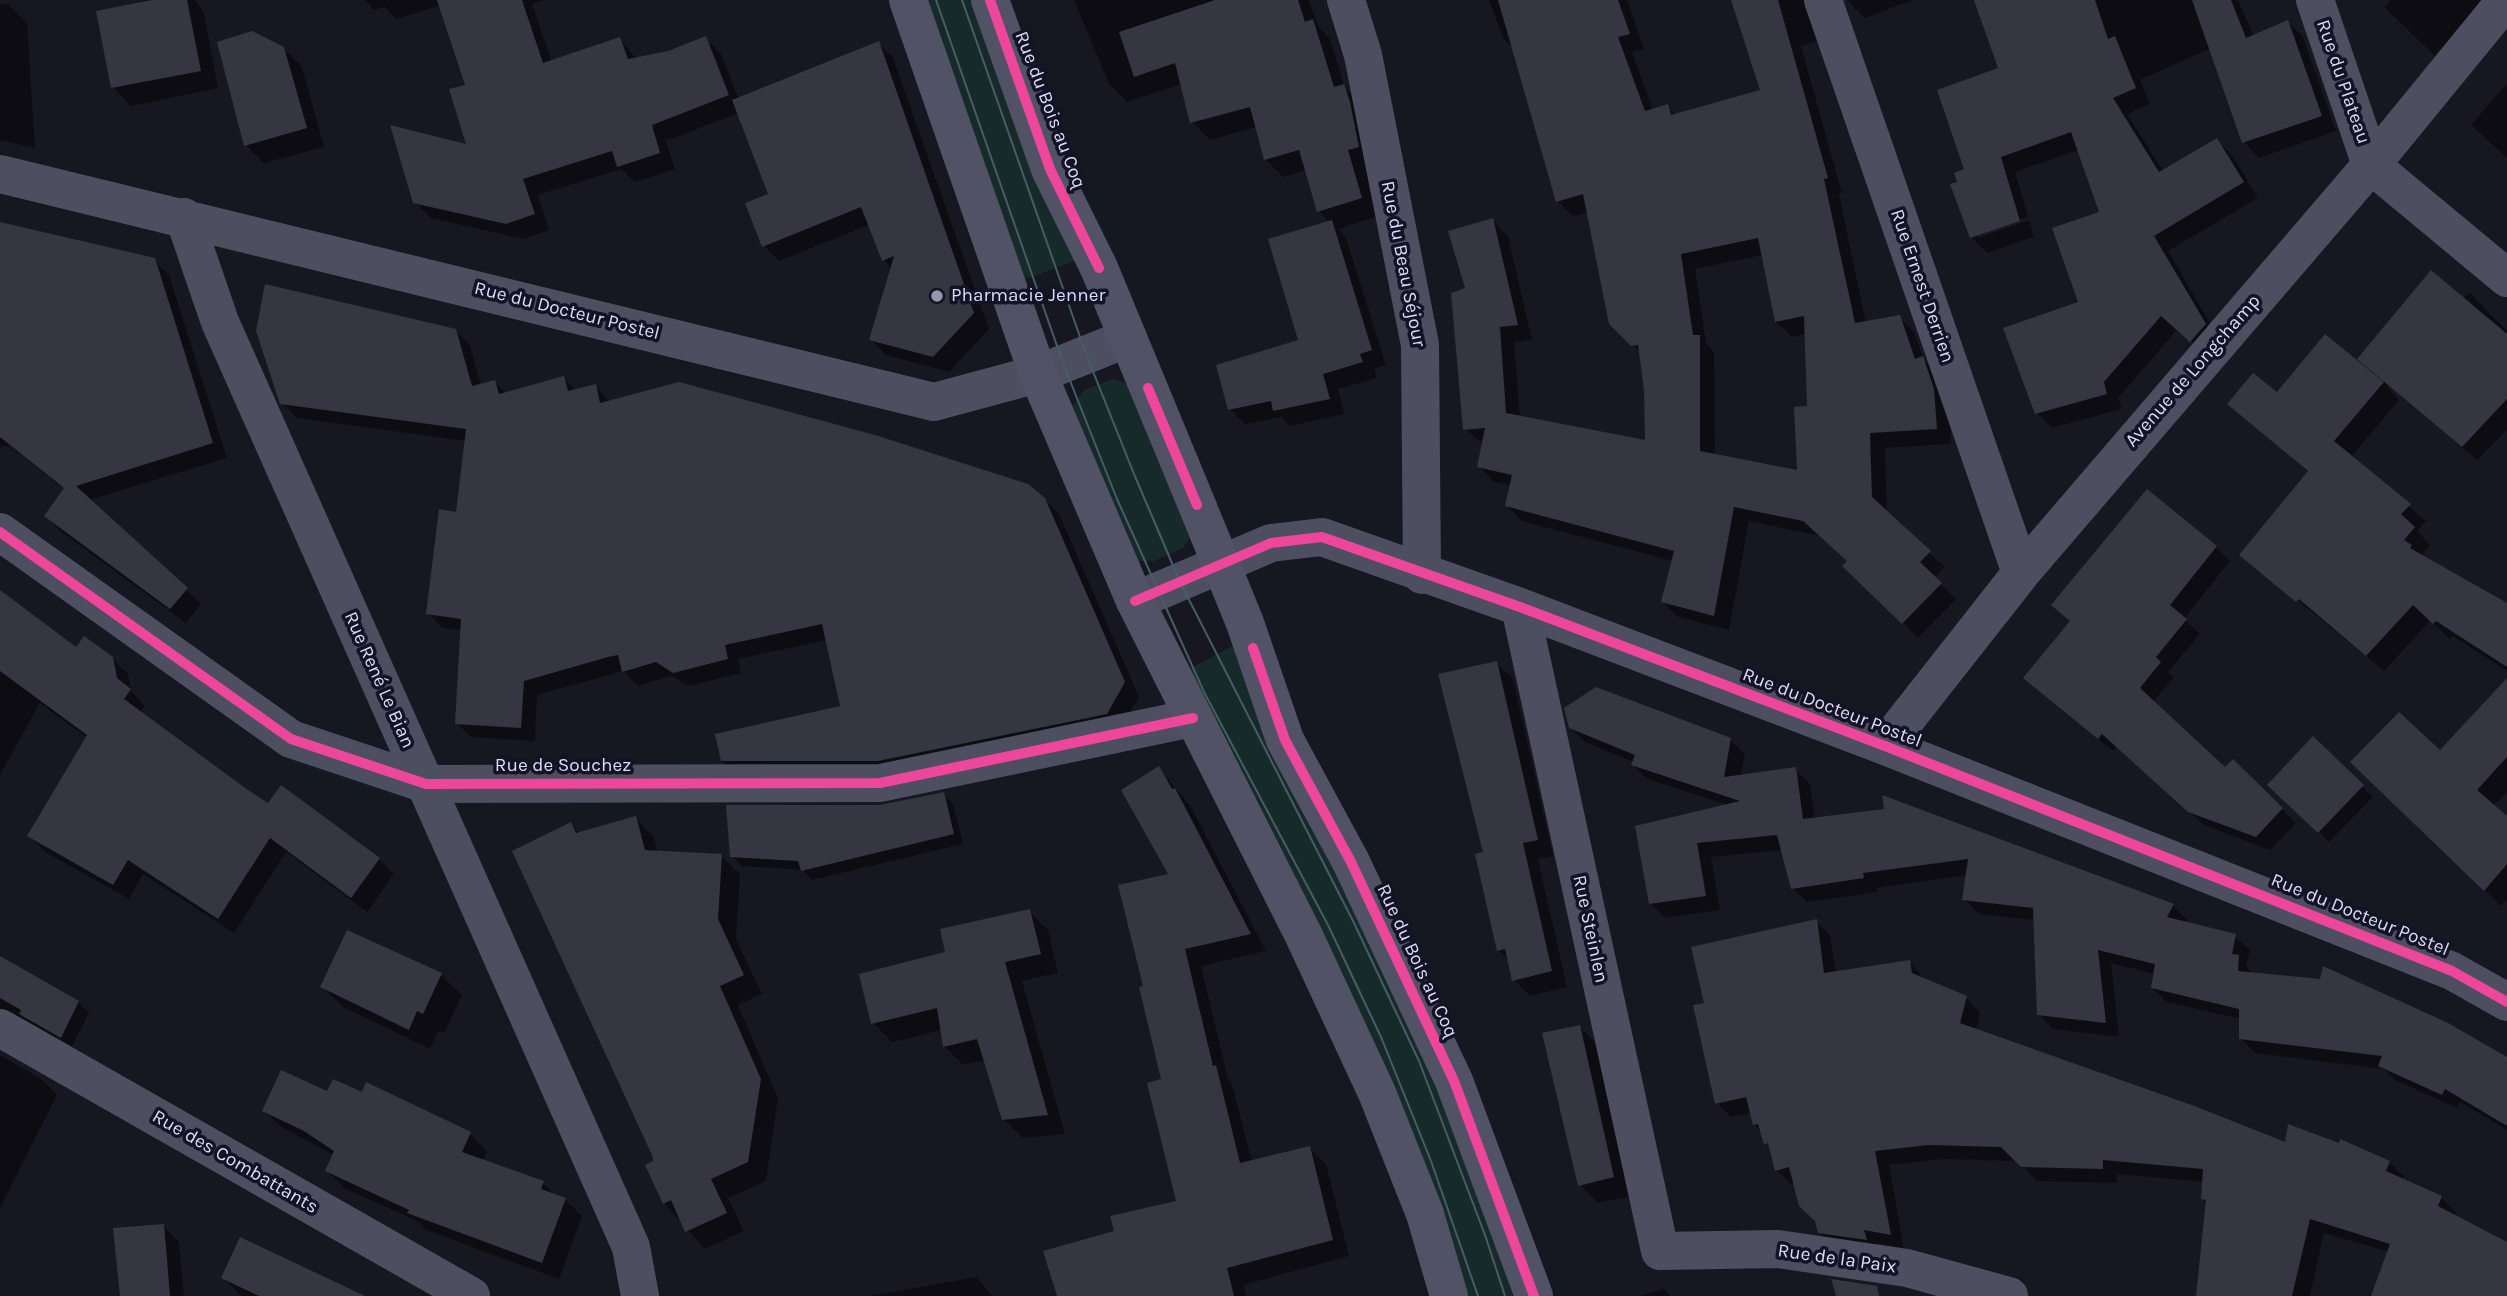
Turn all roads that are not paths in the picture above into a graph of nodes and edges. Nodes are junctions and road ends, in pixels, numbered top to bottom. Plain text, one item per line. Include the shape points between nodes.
1 (908, 0) edge
2 (990, 0) edge
3 (1346, 0) edge
4 (1823, 0) edge
5 (2315, 0) edge
6 (2506, 0) edge
7 (2371, 164) junction
8 (0, 174) edge
9 (184, 217) junction
10 (2507, 278) edge
11 (1128, 338) junction
12 (1038, 374) junction
13 (0, 532) edge
14 (1221, 563) junction
15 (2021, 573) junction
16 (1422, 575) junction
17 (1135, 601) junction
18 (1520, 607) junction
19 (1194, 718) junction
20 (1885, 746) junction
21 (426, 784) junction
22 (2507, 1002) edge
23 (0, 1028) edge
24 (1660, 1251) joint
25 (471, 1296) edge
26 (640, 1296) edge
27 (1449, 1296) edge
28 (1534, 1296) edge
29 (2010, 1296) edge

1 - 12 main road
2 - 11 main road, Rue du Bois au Coq via 1050,169
3 - 16 street, Rue du Beau Séjour via 1363,55 1420,345
4 - 15 street, Rue Ernest Derrien
5 - 7 street, Rue du Plateau
6 - 7 street, Avenue de Longchamp
7 - 10 street
7 - 15 street, Avenue de Longchamp
8 - 9 street, Rue du Docteur Postel
9 - 12 street, Rue du Docteur Postel via 934,402
9 - 21 street, Rue René Le Bian via 220,322
11 - 12 street, Rue du Docteur Postel
11 - 14 main road, Rue du Bois au Coq
12 - 17 main road
13 - 21 street, Rue de Souchez via 291,739
14 - 16 street, Rue du Docteur Postel via 1271,543 1322,537
14 - 17 street, Rue du Docteur Postel
14 - 28 main road, Rue du Bois au Coq via 1285,740 1351,862 1454,1081
15 - 20 street, Avenue de Longchamp
16 - 18 street, Rue du Docteur Postel
17 - 19 main road
18 - 20 street, Rue du Docteur Postel
18 - 24 street, Rue Steinlen
19 - 21 street, Rue de Souchez via 880,783
19 - 27 main road via 1377,1093 1424,1214
20 - 22 street, Rue du Docteur Postel via 2452,971
21 - 26 street, Rue René Le Bian via 631,1247
23 - 25 street, Rue des Combattants
24 - 29 street, Rue de la Paix via 1778,1249 1907,1268

